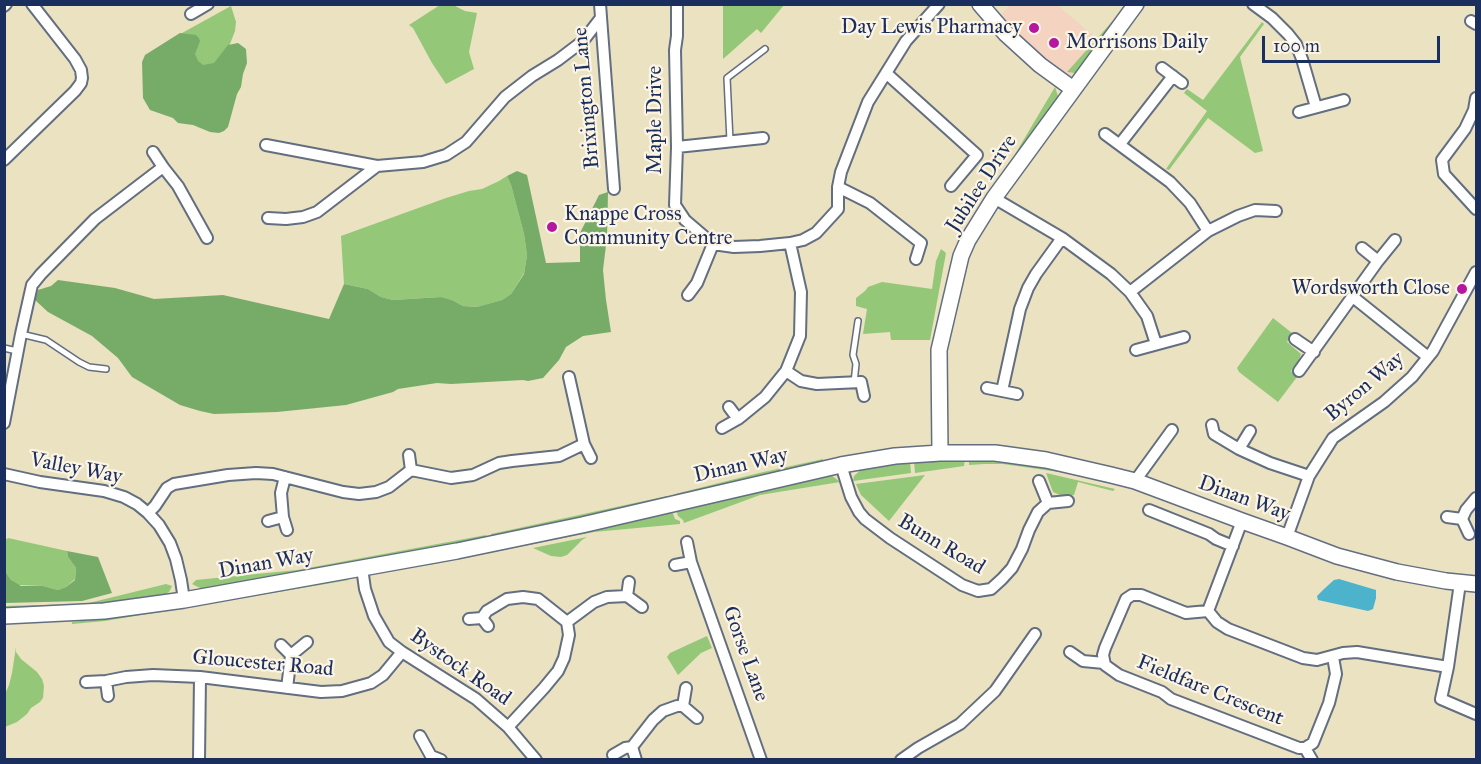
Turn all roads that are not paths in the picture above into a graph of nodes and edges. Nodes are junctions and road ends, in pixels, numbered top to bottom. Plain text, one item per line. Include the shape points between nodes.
1 (32, 4) edge
2 (208, 4) edge
3 (600, 4) edge
4 (677, 4) edge
5 (939, 4) edge
6 (980, 4) edge
7 (1136, 4) edge
8 (1253, 4) edge
9 (191, 14) dead end
10 (600, 19) junction
11 (765, 49) dead end
12 (1162, 68) dead end
13 (886, 73) junction
14 (1073, 89) junction
15 (1476, 98) edge
16 (1344, 100) dead end
17 (1316, 107) junction
18 (1299, 112) dead end
19 (1105, 134) dead end
20 (763, 138) dead end
21 (730, 141) junction
22 (1120, 144) junction
23 (266, 145) dead end
24 (677, 147) junction
25 (153, 153) dead end
26 (4, 160) edge
27 (163, 166) junction
28 (377, 166) junction
29 (951, 186) dead end
30 (838, 187) junction
31 (614, 189) dead end
32 (994, 198) junction
33 (1476, 209) edge
34 (1276, 211) dead end
35 (268, 218) dead end
36 (1208, 231) junction
37 (207, 238) dead end
38 (1062, 238) junction
39 (1395, 240) dead end
40 (790, 243) junction
41 (713, 244) junction
42 (1362, 248) dead end
43 (916, 259) dead end
44 (1378, 261) junction
45 (1476, 272) edge
46 (1130, 292) junction
47 (688, 295) dead end
48 (1353, 297) junction
49 (858, 321) dead end
50 (21, 334) junction
51 (1184, 337) dead end
52 (1295, 339) dead end
53 (1156, 344) junction
54 (4, 348) edge
55 (1136, 350) dead end
56 (19, 352) junction
57 (1314, 352) junction
58 (1428, 357) junction
59 (106, 369) dead end
60 (786, 370) junction
61 (1299, 371) dead end
62 (569, 377) dead end
63 (854, 383) junction
64 (987, 388) dead end
65 (1002, 391) junction
66 (1017, 394) dead end
67 (864, 396) dead end
68 (729, 407) dead end
69 (738, 419) junction
70 (4, 423) edge
71 (1212, 425) dead end
72 (722, 428) dead end
73 (1172, 430) dead end
74 (1250, 431) dead end
75 (584, 444) junction
76 (1239, 449) junction
77 (940, 453) junction
78 (409, 455) dead end
79 (591, 458) dead end
80 (841, 465) junction
81 (411, 470) junction
82 (4, 474) edge
83 (1309, 476) junction
84 (285, 477) junction
85 (1039, 481) dead end
86 (1136, 481) junction
87 (1476, 498) edge
88 (1068, 501) dead end
89 (1048, 503) junction
90 (1149, 510) dead end
91 (148, 513) junction
92 (283, 517) junction
93 (1447, 517) dead end
94 (1462, 519) junction
95 (268, 521) dead end
96 (1242, 521) junction
97 (287, 530) dead end
98 (1469, 534) dead end
99 (1287, 537) junction
100 (687, 542) dead end
101 (1233, 546) junction
102 (691, 562) junction
103 (675, 565) dead end
104 (362, 568) junction
105 (629, 582) dead end
106 (1460, 583) junction
107 (1476, 584) edge
108 (627, 596) junction
109 (184, 600) junction
110 (642, 607) dead end
111 (1208, 611) junction
112 (4, 616) edge
113 (469, 619) dead end
114 (567, 622) junction
115 (1035, 634) dead end
116 (307, 642) dead end
117 (281, 645) dead end
118 (402, 652) junction
119 (1070, 652) dead end
120 (291, 655) junction
121 (1333, 657) junction
122 (1104, 663) junction
123 (1448, 667) junction
124 (200, 677) junction
125 (106, 681) junction
126 (86, 682) dead end
127 (288, 688) junction
128 (686, 688) dead end
129 (108, 696) dead end
130 (683, 706) junction
131 (1476, 714) edge
132 (697, 718) dead end
133 (508, 727) junction
134 (420, 736) dead end
135 (632, 747) junction
136 (1305, 748) junction
137 (613, 755) dead end
138 (432, 758) edge
139 (199, 759) edge
140 (536, 759) edge
141 (636, 759) edge
142 (761, 759) edge
143 (901, 759) edge
144 (1312, 759) edge

1 - 26 street via 75,59 82,78 75,91
2 - 9 street
3 - 10 street, Brixington Lane
4 - 24 street, Maple Drive
5 - 13 street via 906,41
6 - 14 street via 1006,34
7 - 14 street, Jubilee Drive
8 - 17 street via 1296,44
10 - 28 street via 583,41 506,97 466,142 446,155 423,162
10 - 31 street, Brixington Lane
11 - 21 lane via 727,78
12 - 22 street via 1177,80
13 - 29 street via 977,155
13 - 30 street via 864,111
14 - 32 street, Jubilee Drive
15 - 33 street via 1465,129 1442,160 1444,174
16 - 17 street
17 - 18 street
19 - 22 street
20 - 21 street
21 - 24 street
22 - 36 street via 1170,182
23 - 28 street
24 - 41 street, Maple Drive via 675,205 685,220
25 - 27 street
27 - 37 street
27 - 50 street via 95,219 41,274 32,285
28 - 35 street via 317,212 303,217
30 - 40 street via 838,208 816,233
30 - 43 street via 870,203 921,243
32 - 38 street
32 - 77 street, Jubilee Drive via 961,256 939,350
34 - 36 street via 1256,210
36 - 46 street
38 - 46 street
38 - 65 street via 1028,288
39 - 44 street
40 - 41 street via 734,247
40 - 60 street via 801,292 800,336
41 - 47 street
42 - 44 street
44 - 48 street
45 - 58 street, Byron Way
46 - 53 street via 1147,316
48 - 57 street
48 - 58 street
49 - 63 lane
50 - 56 street
50 - 59 lane via 46,339 79,362
51 - 53 street
52 - 57 street
53 - 55 street
54 - 56 lane
56 - 70 street
57 - 61 street
58 - 83 street, Byron Way via 1384,402 1333,438
60 - 63 street via 801,381
60 - 69 street via 765,397
62 - 75 street
63 - 67 street via 861,382
64 - 65 street
65 - 66 street
68 - 69 street
69 - 72 street
71 - 76 street via 1214,434
73 - 86 street
74 - 76 street
75 - 79 street
75 - 81 street via 559,456 512,460 473,475 452,478
76 - 83 street
77 - 80 street, Dinan Way
77 - 86 street, Dinan Way via 995,453 1046,460
78 - 81 street
80 - 89 street, Bunn Road via 859,512 871,525 962,585 978,591 991,589 1007,573 1038,512
80 - 104 street, Dinan Way via 582,525
81 - 84 street via 390,487 359,494
82 - 91 street, Valley Way via 115,494
83 - 99 street, Byron Way
84 - 91 street via 256,473 174,484
84 - 92 street
85 - 89 street
86 - 96 street, Dinan Way
87 - 94 street
88 - 89 street
90 - 101 street
91 - 109 street, Valley Way via 170,543
92 - 95 street
92 - 97 street
93 - 94 street
94 - 98 street
96 - 99 street, Dinan Way
96 - 101 street
99 - 106 street, Dinan Way via 1396,572
100 - 102 street, Gorse Lane
101 - 111 street
102 - 103 street
102 - 142 street, Gorse Lane
104 - 109 street, Dinan Way
104 - 118 street, Bystock Road via 374,616 389,642
105 - 108 street
106 - 107 street, Dinan Way
106 - 123 street
108 - 110 street
108 - 114 street via 594,602
109 - 112 street, Dinan Way via 104,611
111 - 121 street via 1228,629 1303,658
111 - 122 street, Fieldfare Crescent via 1186,613 1141,595 1131,595 1103,655
113 - 114 street via 485,622 487,611 507,599 523,597 538,600
114 - 133 street via 569,635 558,670
115 - 143 street via 995,691 960,724
116 - 120 street
117 - 120 street
118 - 127 street, Gloucester Road via 383,675 358,688 321,692
118 - 133 street, Bystock Road via 476,699
119 - 122 street, Fieldfare Crescent via 1083,661
120 - 127 street
121 - 123 street via 1357,652
121 - 136 street via 1336,674 1329,704 1313,743
122 - 136 street, Fieldfare Crescent via 1119,675 1171,699
123 - 131 street via 1441,699
124 - 125 street, Gloucester Road via 153,675
124 - 127 street, Gloucester Road
124 - 139 street
125 - 126 street, Gloucester Road
125 - 129 street
128 - 130 street
130 - 132 street
130 - 135 street via 659,714
133 - 140 street, Bystock Road
134 - 138 street
135 - 137 street
135 - 141 street
136 - 144 street

